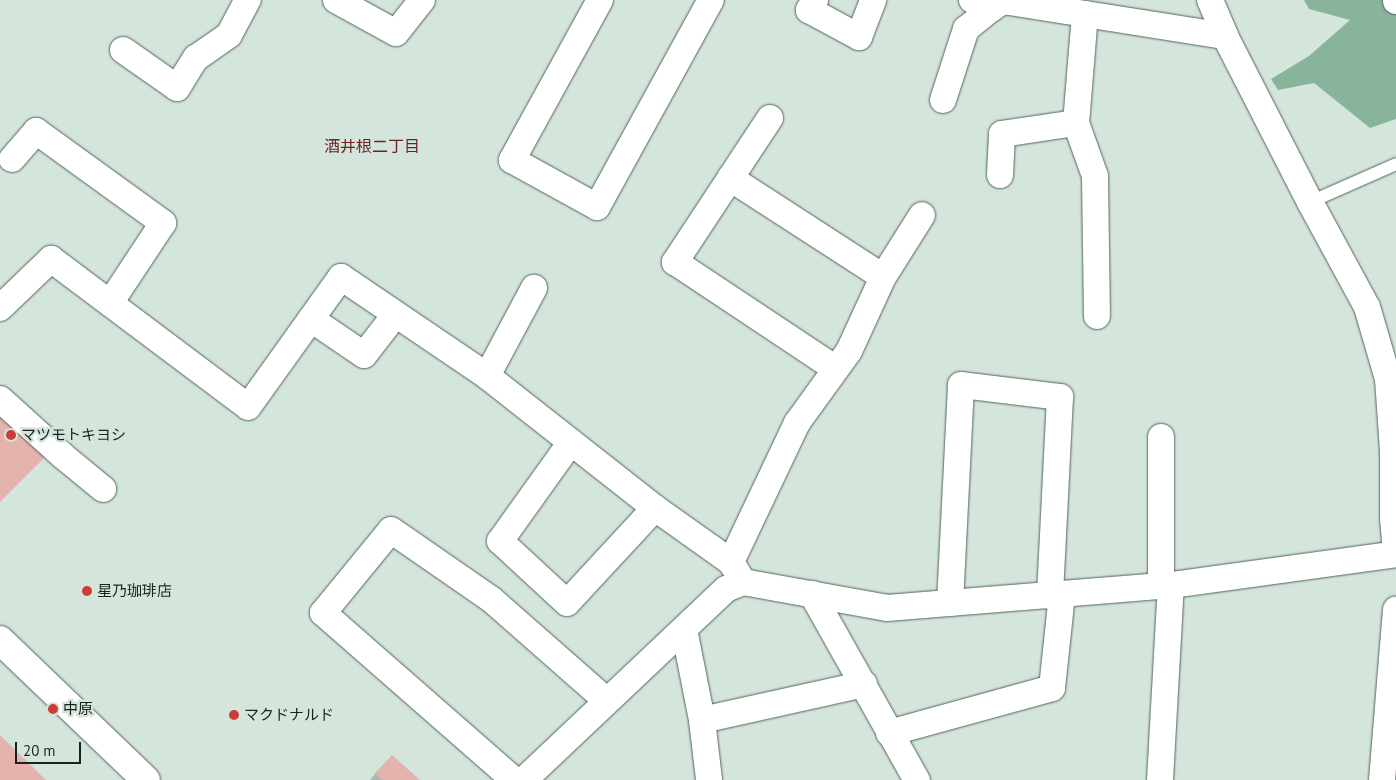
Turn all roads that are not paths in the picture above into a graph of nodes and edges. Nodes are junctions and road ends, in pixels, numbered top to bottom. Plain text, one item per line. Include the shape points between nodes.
1 (248, 0) edge
2 (336, 0) edge
3 (422, 0) edge
4 (600, 0) edge
5 (711, 0) edge
6 (815, 0) edge
7 (873, 0) edge
8 (1210, 0) edge
9 (982, 4) edge
10 (1085, 14) junction
11 (1225, 36) junction
12 (123, 50) dead end
13 (943, 100) dead end
14 (770, 118) dead end
15 (1076, 123) junction
16 (12, 159) dead end
17 (1396, 164) edge
18 (1000, 175) dead end
19 (730, 178) junction
20 (1310, 202) junction
21 (922, 215) dead end
22 (883, 277) junction
23 (534, 288) dead end
24 (110, 303) junction
25 (0, 308) edge
26 (395, 315) junction
27 (1097, 316) dead end
28 (311, 320) junction
29 (836, 369) junction
30 (487, 376) junction
31 (0, 400) edge
32 (1161, 437) dead end
33 (572, 442) junction
34 (104, 489) dead end
35 (656, 508) junction
36 (1396, 552) edge
37 (737, 572) junction
38 (1166, 586) junction
39 (812, 594) junction
40 (1056, 595) junction
41 (950, 603) junction
42 (1396, 610) edge
43 (684, 630) junction
44 (0, 640) edge
45 (864, 684) junction
46 (607, 701) junction
47 (702, 720) junction
48 (890, 733) junction
49 (146, 780) edge
50 (514, 780) edge
51 (524, 780) edge
52 (709, 780) edge
53 (917, 780) edge
54 (1160, 780) edge
55 (1382, 780) edge

1 - 12 street via 229,35 196,58 177,88
2 - 3 street via 396,33
4 - 5 street via 512,160 597,207
6 - 7 street via 809,10 859,37
8 - 11 street
9 - 10 street via 1003,0
9 - 13 street via 966,29
10 - 11 street
10 - 15 street
11 - 20 street
14 - 19 street
15 - 18 street via 1002,134
15 - 27 street via 1096,176
16 - 24 street via 36,131 164,223
17 - 20 lane
19 - 22 street
19 - 29 street via 675,262
20 - 36 street via 1367,307 1388,378
21 - 22 street
22 - 29 street via 849,351
23 - 30 street
24 - 25 street via 51,259
24 - 28 street via 248,407
26 - 28 street via 364,355
26 - 28 street via 340,277
26 - 30 street
29 - 37 street via 797,423
30 - 33 street
31 - 34 street
32 - 38 street
33 - 35 street
33 - 35 street via 500,541 567,603
35 - 37 street
36 - 38 street
37 - 39 street
37 - 43 street via 726,589
38 - 40 street
38 - 54 street
39 - 41 street via 887,608
39 - 45 street
40 - 41 street
40 - 41 street via 1060,398 961,385
40 - 48 street via 1052,688
42 - 55 street
43 - 46 street
43 - 47 street
44 - 49 main road
45 - 47 street
45 - 48 street
46 - 50 street via 492,600 391,530 323,613
46 - 51 street
47 - 52 street
48 - 53 street

